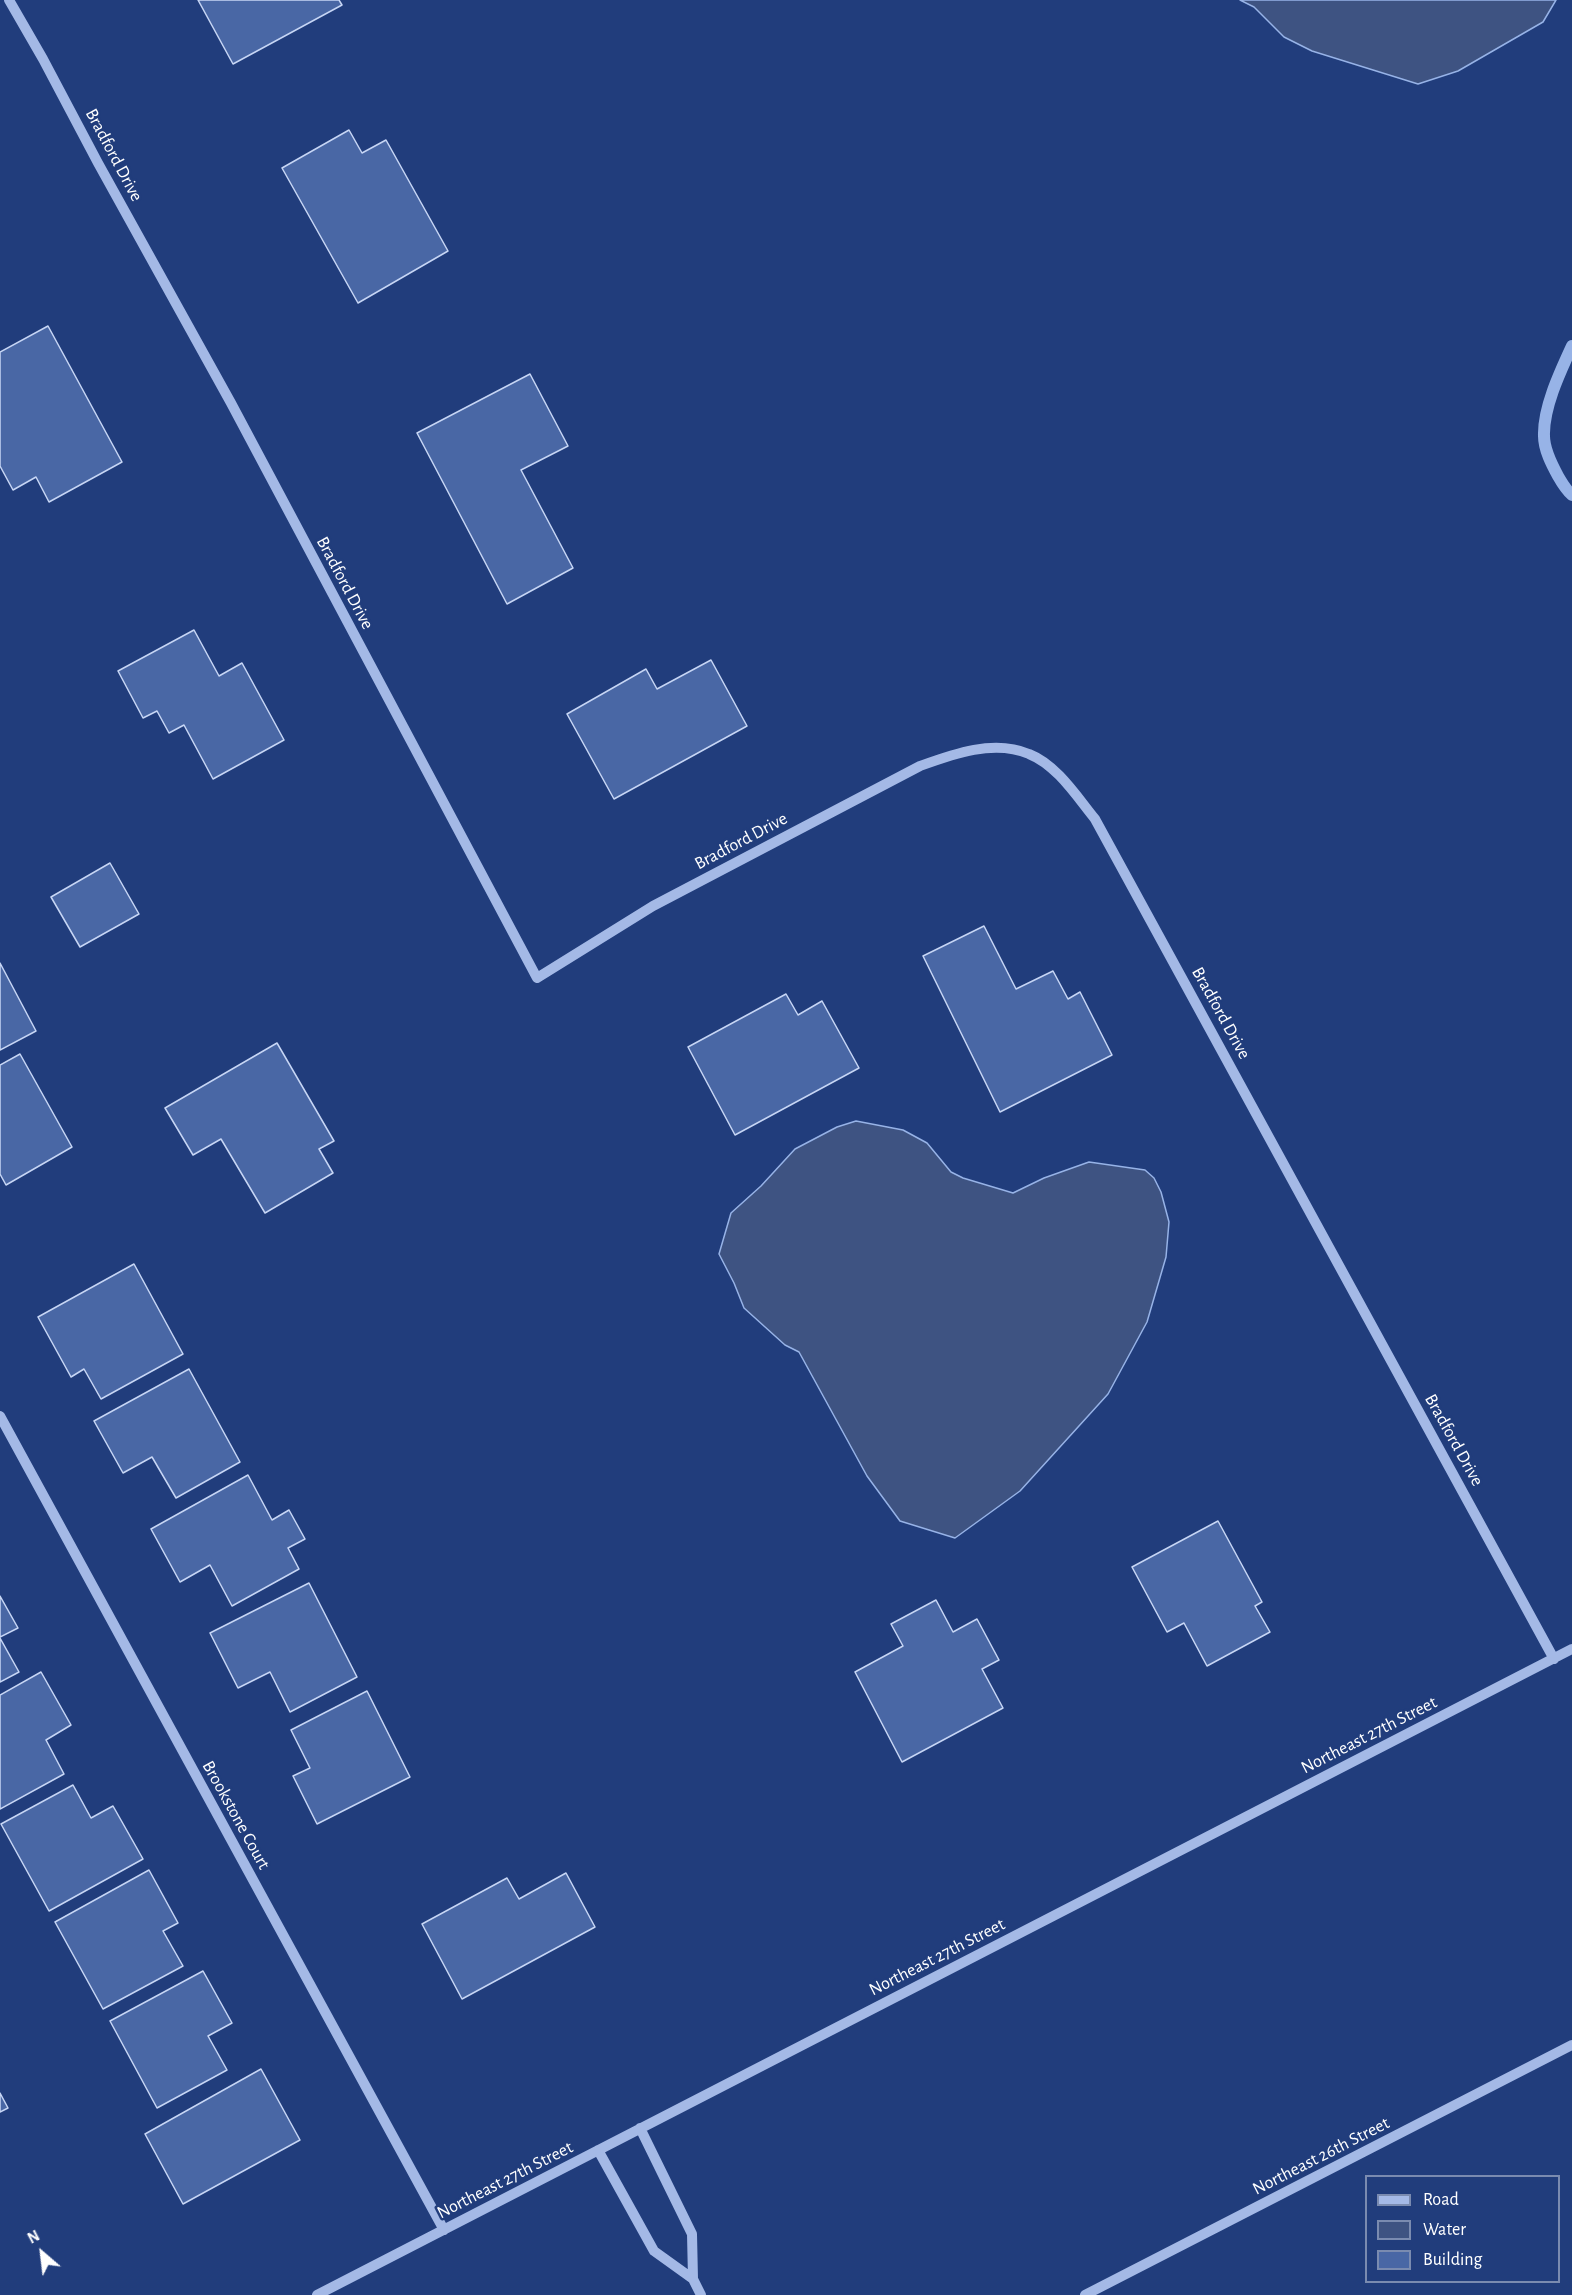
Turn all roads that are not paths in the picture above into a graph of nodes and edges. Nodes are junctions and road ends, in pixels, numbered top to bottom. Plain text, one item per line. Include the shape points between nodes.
1 (9, 0) edge
2 (0, 1416) edge
3 (1572, 1649) edge
4 (1554, 1659) junction
5 (1572, 2045) edge
6 (640, 2128) junction
7 (598, 2150) junction
8 (444, 2230) junction
9 (693, 2279) junction
10 (317, 2295) edge
11 (701, 2295) edge
12 (1085, 2295) edge

1 - 4 street, Bradford Drive via 231,403 537,978 653,906 920,766 981,748 1006,748 1030,754 1070,788 1095,819
2 - 8 street, Brookstone Court
3 - 4 street, Northeast 27th Street
4 - 6 street, Northeast 27th Street
5 - 12 street, Northeast 26th Street
6 - 7 street, Northeast 27th Street
6 - 9 street via 692,2234
7 - 8 street, Northeast 27th Street
7 - 9 street via 654,2251
8 - 10 street, Northeast 27th Street
9 - 11 street

